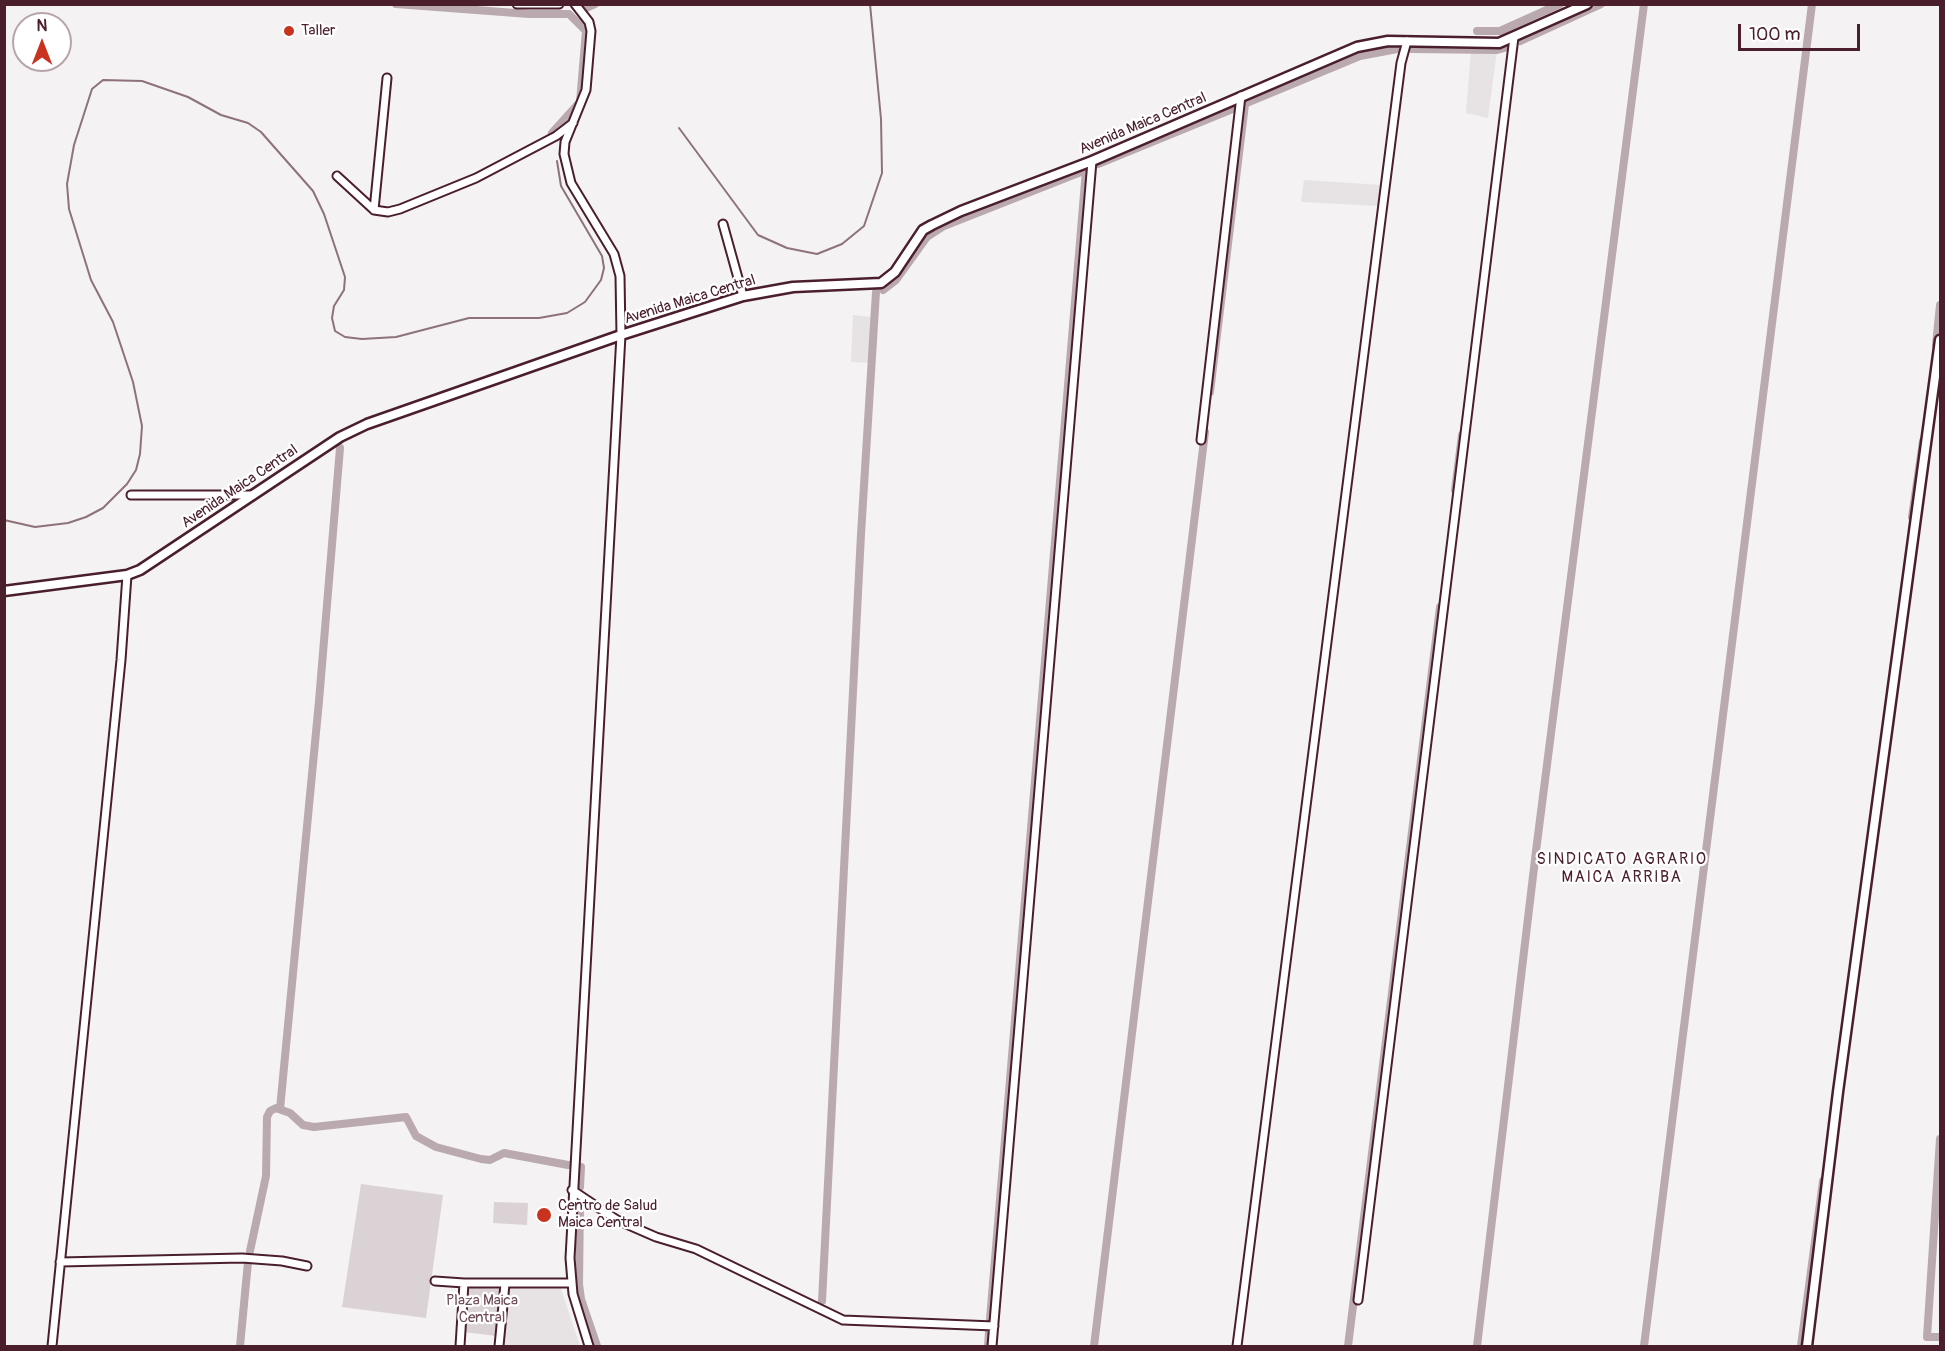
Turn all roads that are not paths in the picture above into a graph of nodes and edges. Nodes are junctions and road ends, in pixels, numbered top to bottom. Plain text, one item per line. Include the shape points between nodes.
1 (517, 4) edge
2 (559, 4) edge
3 (575, 4) edge
4 (1587, 4) edge
5 (1514, 37) junction
6 (1407, 41) junction
7 (387, 78) dead end
8 (1241, 96) junction
9 (573, 122) junction
10 (1092, 161) junction
11 (337, 176) dead end
12 (374, 210) junction
13 (723, 224) dead end
14 (743, 296) junction
15 (621, 335) junction
16 (1941, 340) edge
17 (1201, 440) dead end
18 (131, 495) dead end
19 (253, 495) junction
20 (127, 575) junction
21 (4, 591) edge
22 (572, 1190) junction
23 (60, 1262) junction
24 (308, 1266) dead end
25 (435, 1281) dead end
26 (464, 1283) junction
27 (570, 1283) junction
28 (505, 1284) junction
29 (1358, 1300) dead end
30 (994, 1326) junction
31 (52, 1347) edge
32 (460, 1347) edge
33 (499, 1347) edge
34 (589, 1347) edge
35 (992, 1347) edge
36 (1237, 1347) edge
37 (1807, 1347) edge

1 - 2 street
3 - 9 street via 591,31 586,90
4 - 5 street, Avenida Maica Central
5 - 6 street, Avenida Maica Central via 1487,44
5 - 29 street
6 - 8 street, Avenida Maica Central via 1357,47
6 - 36 street via 1401,63
7 - 12 street
8 - 10 street, Avenida Maica Central
8 - 17 street
9 - 12 street via 556,136 455,188 400,209
9 - 15 street via 565,142 566,168 581,202 614,254 620,276
10 - 14 street, Avenida Maica Central via 961,211 923,230 895,272 881,283 793,287
10 - 30 street
11 - 12 street
13 - 14 street
14 - 15 street, Avenida Maica Central
15 - 19 street, Avenida Maica Central via 352,431
15 - 22 street
16 - 37 street
18 - 19 street
19 - 20 street, Avenida Maica Central
20 - 21 street, Avenida Maica Central
20 - 23 street
22 - 27 street
22 - 30 street via 617,1220 696,1249 843,1320
23 - 24 street via 242,1258
23 - 31 street
25 - 26 street
26 - 28 street
26 - 32 street
27 - 28 street
27 - 34 street
28 - 33 street
30 - 35 street

